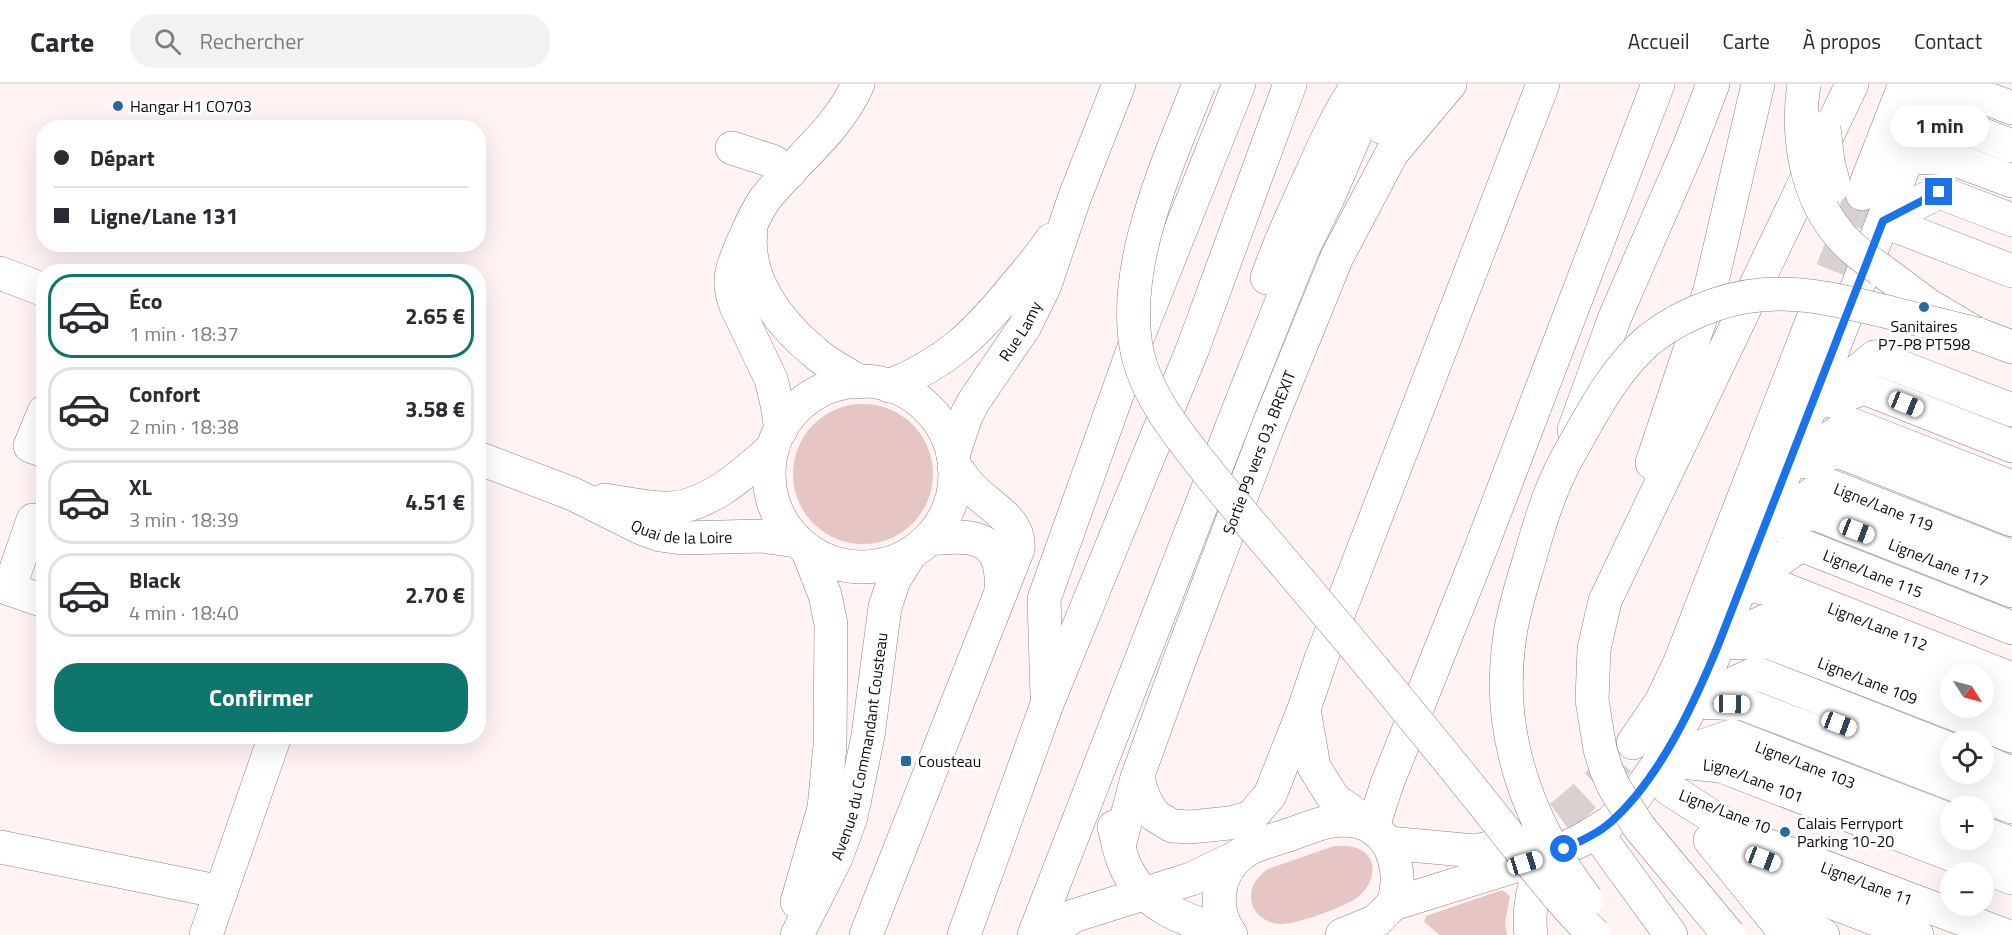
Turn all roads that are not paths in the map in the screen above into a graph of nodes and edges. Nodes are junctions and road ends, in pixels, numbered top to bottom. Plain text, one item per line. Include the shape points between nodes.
1 (858, 84) edge
2 (1119, 84) edge
3 (1199, 84) edge
4 (1239, 84) edge
5 (1415, 84) edge
6 (1450, 84) edge
7 (1544, 84) edge
8 (1658, 84) edge
9 (1713, 84) edge
10 (1758, 84) edge
11 (1803, 84) edge
12 (1829, 84) edge
13 (1852, 84) edge
14 (1976, 84) edge
15 (1993, 84) edge
16 (1364, 85) edge
17 (1932, 87) edge
18 (1289, 92) edge
19 (2012, 92) edge
20 (2012, 108) edge
21 (2012, 127) edge
22 (2012, 146) edge
23 (732, 148) dead end
24 (1908, 157) junction
25 (2012, 163) edge
26 (790, 172) junction
27 (2012, 181) edge
28 (1862, 194) tunnel mouth
29 (2012, 197) edge
30 (1074, 199) junction
31 (1327, 200) junction
32 (753, 220) junction
33 (2012, 220) edge
34 (1883, 221) junction
35 (2012, 237) edge
36 (2012, 254) edge
37 (1881, 270) junction
38 (2012, 271) edge
39 (0, 273) edge
40 (36, 287) edge
41 (1814, 316) tunnel mouth
42 (1977, 334) junction
43 (2012, 347) edge
44 (874, 384) junction
45 (1811, 408) junction
46 (2012, 410) edge
47 (2012, 429) edge
48 (36, 431) edge
49 (777, 439) junction
50 (2012, 446) edge
51 (36, 448) edge
52 (953, 460) junction
53 (486, 461) edge
54 (2012, 462) edge
55 (1788, 467) junction
56 (1558, 474) junction
57 (2012, 487) edge
58 (573, 494) junction
59 (2012, 503) edge
60 (2012, 520) edge
61 (36, 521) edge
62 (1763, 530) junction
63 (2012, 537) edge
64 (802, 545) junction
65 (919, 547) junction
66 (2012, 557) edge
67 (2012, 575) edge
68 (1741, 586) junction
69 (1001, 589) junction
70 (2012, 591) edge
71 (36, 598) edge
72 (1605, 601) junction
73 (2012, 608) edge
74 (1159, 616) junction
75 (2012, 628) edge
76 (1719, 643) junction
77 (2012, 646) edge
78 (2012, 663) edge
79 (1940, 676) edge
80 (2012, 679) edge
81 (1940, 692) edge
82 (1994, 697) edge
83 (1693, 702) junction
84 (1047, 704) junction
85 (2012, 704) edge
86 (1304, 710) junction
87 (1994, 713) edge
88 (2012, 720) edge
89 (1950, 730) edge
90 (2012, 736) edge
91 (1633, 743) tunnel mouth
92 (272, 744) edge
93 (1940, 745) edge
94 (1108, 747) junction
95 (1994, 747) edge
96 (2012, 754) edge
97 (1940, 763) edge
98 (1994, 766) edge
99 (2012, 773) edge
100 (1659, 776) junction
101 (1137, 778) junction
102 (1994, 784) edge
103 (2012, 791) edge
104 (1940, 797) edge
105 (2012, 807) edge
106 (1940, 816) edge
107 (1994, 818) edge
108 (2012, 825) edge
109 (1596, 832) junction
110 (1940, 834) edge
111 (1380, 835) junction
112 (1994, 837) edge
113 (1508, 844) tunnel mouth
114 (2012, 844) edge
115 (1119, 846) junction
116 (0, 847) edge
117 (1981, 850) edge
118 (1238, 857) junction
119 (1544, 857) junction
120 (2012, 862) edge
121 (1940, 868) edge
122 (2012, 878) edge
123 (1994, 888) edge
124 (1940, 891) edge
125 (221, 892) junction
126 (1144, 893) junction
127 (1754, 895) junction
128 (2012, 895) edge
129 (1994, 912) edge
130 (2012, 919) edge
131 (1370, 926) edge
132 (1230, 934) edge
133 (206, 935) edge
134 (786, 935) edge
135 (797, 935) edge
136 (866, 935) edge
137 (964, 935) edge
138 (1034, 935) edge
139 (1048, 935) edge
140 (1531, 935) edge
141 (1595, 935) edge
142 (1614, 935) edge
143 (1671, 935) edge
144 (1729, 935) edge
145 (1787, 935) edge
146 (1804, 935) edge
147 (1811, 935) edge
148 (1823, 935) edge
149 (1864, 935) edge
150 (1917, 935) edge
151 (1962, 935) edge
152 (2004, 935) edge

1 - 26 street via 841,115
2 - 30 street, Rue Lamy
3 - 141 street, bridge via 1158,192 1137,265 1135,327 1146,379 1171,424 1235,505 1564,904
4 - 84 street via 1137,339 1044,599
5 - 31 street
6 - 101 street, Sortie P9 vers O3, BREXIT via 1392,153 1337,257 1259,451
7 - 86 street
8 - 111 street via 1478,558 1387,784
9 - 56 street, bridge via 1615,317
10 - 72 street via 1710,290
11 - 37 street, bridge via 1801,133 1810,180 1838,234
12 - 37 street, bridge via 1824,128 1831,173 1841,203
13 - 72 street
14 - 17 street
15 - 19 street
16 - 31 street via 1356,134
16 - 74 street via 1338,118 1272,265 1230,384
17 - 20 street via 1978,95
17 - 21 street
17 - 24 street
17 - 28 street
18 - 84 street via 1193,348
22 - 24 street via 1965,128
23 - 26 street via 772,161
24 - 25 street via 1960,142
24 - 27 street via 1953,159
24 - 29 street
24 - 34 street
26 - 32 street
30 - 44 street, Rue Lamy via 1041,254 965,341 918,374
30 - 52 street, Rue Lamy via 1039,300 974,401
31 - 74 street via 1293,273
32 - 44 street via 752,262 776,312 813,352
32 - 49 street via 730,287 771,379 777,404
33 - 34 street via 1939,192
34 - 35 street via 1934,207
34 - 36 street via 1928,222
34 - 38 street
34 - 45 street
37 - 42 street, bridge via 1928,305
39 - 40 street
41 - 91 street via 1680,662 1661,702
42 - 43 street
42 - 56 street, bridge via 1809,294 1761,294 1716,304 1671,325 1630,360 1596,406
44 - 49 street via 834,386 811,397 792,414
44 - 52 street via 911,396 930,411 945,432
45 - 46 street via 1875,357
45 - 47 street via 1869,373
45 - 50 street via 1864,388
45 - 54 street via 1860,402
45 - 55 street
48 - 51 street via 30,446
49 - 58 street, Quai de la Loire via 747,471 686,506 649,507
49 - 64 street via 769,472 772,498 782,521
52 - 65 street via 953,490 948,508 937,529
52 - 69 street via 1018,537 1017,555
53 - 58 street, Quai de la Loire
55 - 57 street via 1850,424
55 - 59 street via 1844,438
55 - 60 street via 1838,452
55 - 62 street
55 - 63 street via 1832,468
56 - 142 street, bridge via 1532,549 1510,633 1506,666 1508,718 1519,771 1539,822 1564,868
58 - 64 street, Quai de la Loire via 641,528 672,537 762,536
61 - 71 street via 33,520 9,589
62 - 66 street, Ligne/Lane 119 via 1826,484
62 - 67 street via 1820,500
62 - 68 street
62 - 70 street, Ligne/Lane 117 via 1813,513
62 - 73 street via 1808,527
64 - 65 street via 828,561 863,567 887,564
64 - 134 street, Avenue du Commandant Cousteau via 825,595 831,624 829,762 818,834
65 - 69 street via 962,536 974,538 985,544 1000,562
65 - 135 street, Avenue du Commandant Cousteau via 894,580 885,607 868,736 851,817 836,858
68 - 75 street, Ligne/Lane 115 via 1801,545
68 - 76 street
68 - 77 street via 1795,562
68 - 78 street via 1790,576
68 - 80 street, Ligne/Lane 112 via 1784,589
69 - 136 street
72 - 144 street, bridge via 1594,649 1592,700 1606,769 1640,827
74 - 94 street
76 - 79 street via 1779,615
76 - 81 street via 1774,629
76 - 83 street
76 - 89 street
76 - 90 street, Ligne/Lane 109 via 1768,642
82 - 85 street
83 - 93 street via 1756,674
83 - 97 street via 1750,690
83 - 100 street
83 - 104 street
83 - 105 street via 1744,704
84 - 137 street
86 - 101 street via 1270,795 1251,817 1230,823 1172,826 1154,815
86 - 111 street via 1314,767 1334,799
87 - 88 street
92 - 125 street
94 - 115 street via 1112,816
94 - 138 street
95 - 96 street
98 - 99 street
100 - 106 street, Ligne/Lane 103 via 1732,736
100 - 109 street
100 - 110 street via 1726,752
100 - 121 street
100 - 122 street, Ligne/Lane 101 via 1720,766
100 - 124 street, Ligne/Lane 10
100 - 127 street
100 - 150 street via 1784,884
100 - 151 street via 1763,859
100 - 152 street, Ligne/Lane 11 via 1743,836
101 - 115 street, Sortie P9 vers O3, BREXIT
102 - 103 street
107 - 108 street
109 - 119 street
109 - 143 street
111 - 113 street via 1475,851
111 - 118 street via 1361,822 1331,820 1249,849
111 - 131 street via 1394,855 1398,889
112 - 114 street
115 - 126 street via 1125,866
116 - 125 street
117 - 120 street
118 - 126 street via 1191,879
118 - 132 street via 1227,870 1219,895 1222,921
119 - 131 street
119 - 140 street via 1532,891
123 - 128 street
125 - 133 street
126 - 132 street via 1167,910
126 - 139 street via 1073,916
127 - 145 street
127 - 146 street
127 - 147 street
127 - 148 street
127 - 149 street
129 - 130 street

